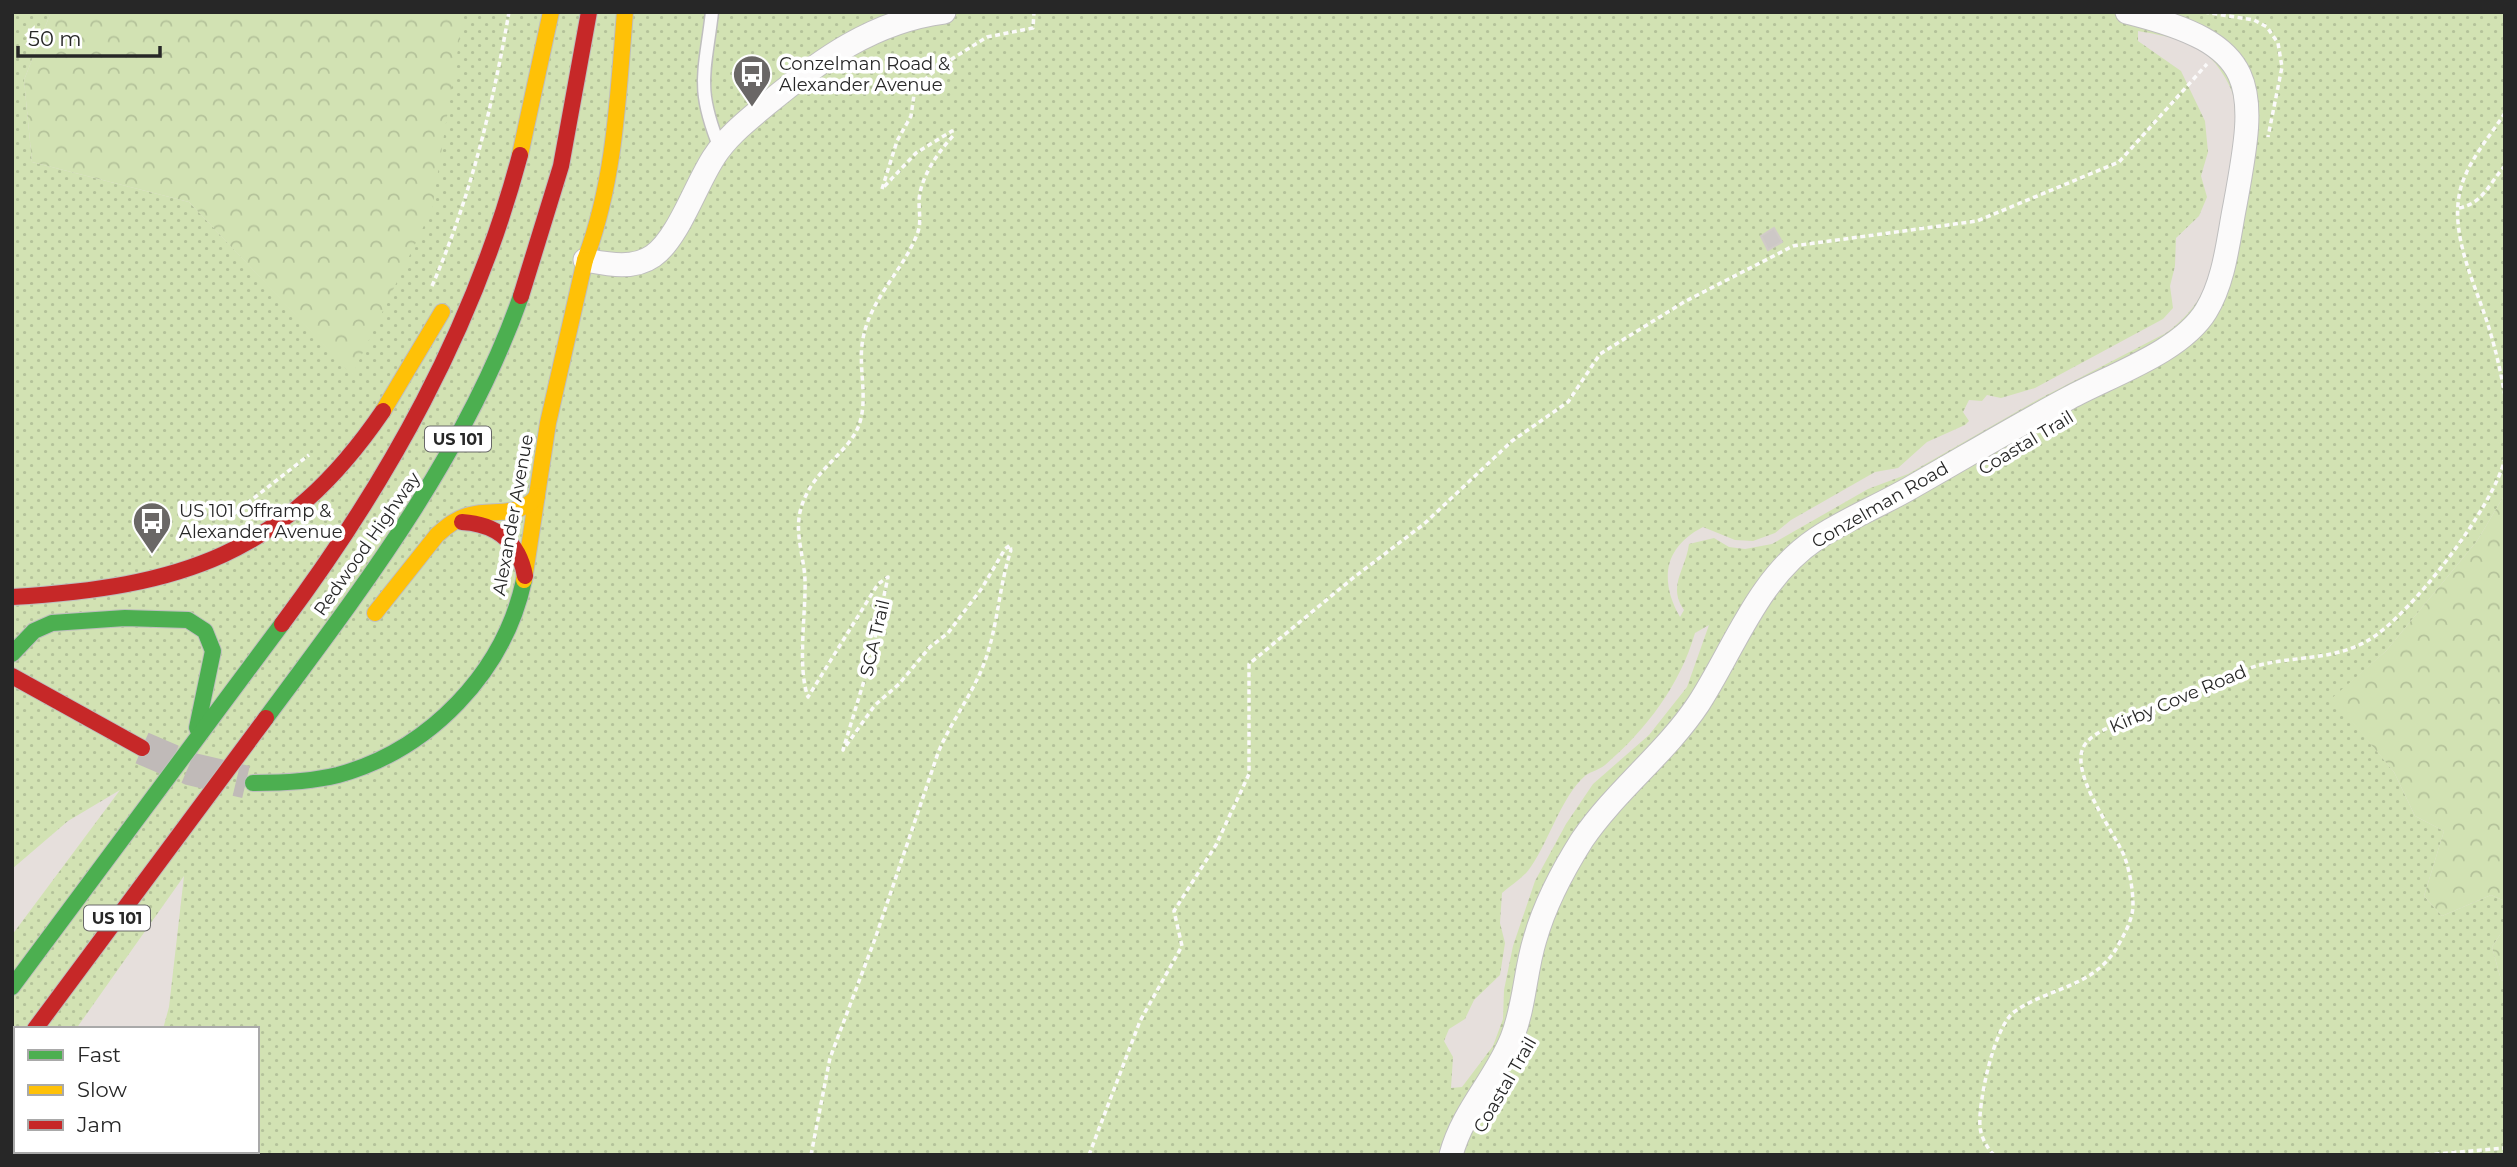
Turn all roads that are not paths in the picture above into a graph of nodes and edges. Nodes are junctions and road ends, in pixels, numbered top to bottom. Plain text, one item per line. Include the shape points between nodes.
1 (551, 12) edge
2 (589, 12) edge
3 (625, 12) edge
4 (712, 12) edge
5 (944, 12) edge
6 (2127, 12) edge
7 (526, 134) junction
8 (720, 148) junction
9 (473, 247) dead end
10 (585, 260) junction
11 (449, 298) dead end
12 (317, 492) junction
13 (537, 496) junction
14 (449, 525) junction
15 (235, 531) dead end
16 (155, 563) dead end
17 (526, 576) junction
18 (104, 590) junction
19 (12, 597) edge
20 (368, 621) dead end
21 (12, 630) edge
22 (12, 654) edge
23 (12, 676) edge
24 (301, 700) dead end
25 (193, 741) junction
26 (142, 748) tunnel mouth
27 (253, 783) tunnel mouth
28 (200, 807) junction
29 (12, 987) edge
30 (36, 1027) edge
31 (1451, 1155) edge

1 - 7 main road, Redwood Highway / US 101
2 - 28 main road, Redwood Highway / US 101 via 579,85 552,207 513,323 481,395 439,474 395,542
3 - 10 main road, Alexander Avenue via 604,186
4 - 8 lane via 702,76
5 - 8 street via 889,24 852,42 776,96
6 - 31 street, Conzelman Road via 2199,34 2234,66 2245,88 2248,132 2222,271 2206,311 2175,342 1816,539 1777,575 1747,617 1696,708 1596,821 1562,874 1535,937 1511,1042 1464,1119
7 - 9 main road
7 - 25 main road, Redwood Highway / US 101 via 467,312 409,431 332,556
8 - 10 street via 656,254 629,265
10 - 13 main road, Alexander Avenue
11 - 12 main road via 387,405
12 - 15 lane
12 - 18 main road via 281,524 222,559 163,579
13 - 14 main road via 518,511 472,514
13 - 17 main road, Alexander Avenue
14 - 17 main road via 473,522 498,531 518,552
14 - 20 main road
16 - 18 lane
17 - 27 main road, Alexander Avenue via 510,627 495,655 459,702 425,733 339,774 300,783
18 - 19 main road
18 - 21 main road via 31,613
22 - 25 main road via 34,631 59,621 180,618 195,623 208,635 213,651
23 - 26 main road
24 - 28 main road
25 - 29 main road, Redwood Highway / US 101
28 - 30 main road, Redwood Highway / US 101

